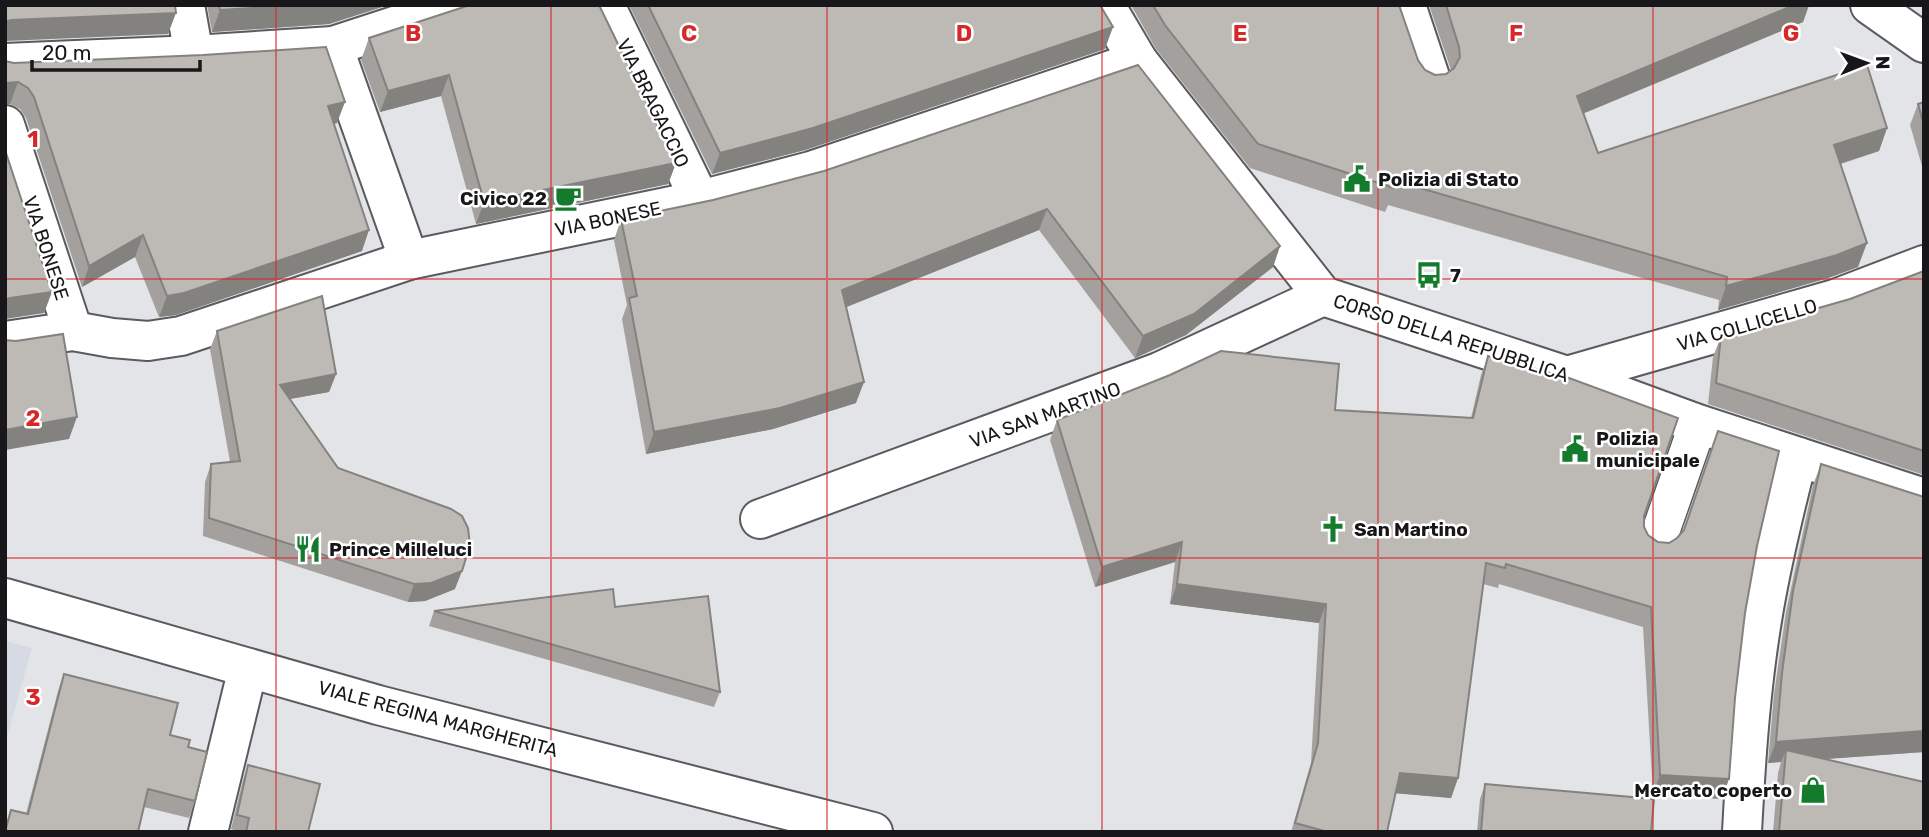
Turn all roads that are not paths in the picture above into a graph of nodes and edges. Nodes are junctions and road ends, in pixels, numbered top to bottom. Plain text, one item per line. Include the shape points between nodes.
1 (185, 5) edge
2 (459, 5) edge
3 (606, 5) edge
4 (1105, 5) edge
5 (1406, 5) edge
6 (1870, 5) edge
7 (1924, 43) edge
8 (333, 46) junction
9 (194, 55) junction
10 (1138, 61) junction
11 (5, 63) edge
12 (1430, 77) edge
13 (5, 125) edge
14 (700, 200) junction
15 (409, 260) junction
16 (1924, 265) edge
17 (1323, 296) junction
18 (73, 331) junction
19 (5, 341) edge
20 (1567, 376) junction
21 (1698, 424) junction
22 (1798, 457) junction
23 (1924, 498) edge
24 (760, 519) dead end
25 (1657, 542) edge
26 (5, 598) edge
27 (248, 668) junction
28 (208, 832) edge
29 (873, 832) edge
30 (1742, 832) edge

1 - 9 street
2 - 8 street
3 - 14 street, VIA BRAGACCIO
4 - 10 street, CORSO DELLA REPUBBLICA
5 - 12 street
6 - 7 street
8 - 9 street
8 - 15 street
9 - 11 street
10 - 14 street, VIA BONESE via 811,171
10 - 17 street, CORSO DELLA REPUBBLICA
13 - 18 street, VIA BONESE
14 - 15 street, VIA BONESE
15 - 18 street, VIA BONESE via 173,337 148,341
16 - 20 street, VIA COLLICELLO via 1835,299
17 - 20 street, CORSO DELLA REPUBBLICA
17 - 24 street, VIA SAN MARTINO via 1149,376
18 - 19 street, VIA BONESE
20 - 21 street, CORSO DELLA REPUBBLICA
21 - 22 street, CORSO DELLA REPUBBLICA
21 - 25 street
22 - 23 street, CORSO DELLA REPUBBLICA
22 - 30 street via 1762,621 1749,711
26 - 27 street, VIALE REGINA MARGHERITA
27 - 28 street
27 - 29 street, VIALE REGINA MARGHERITA

